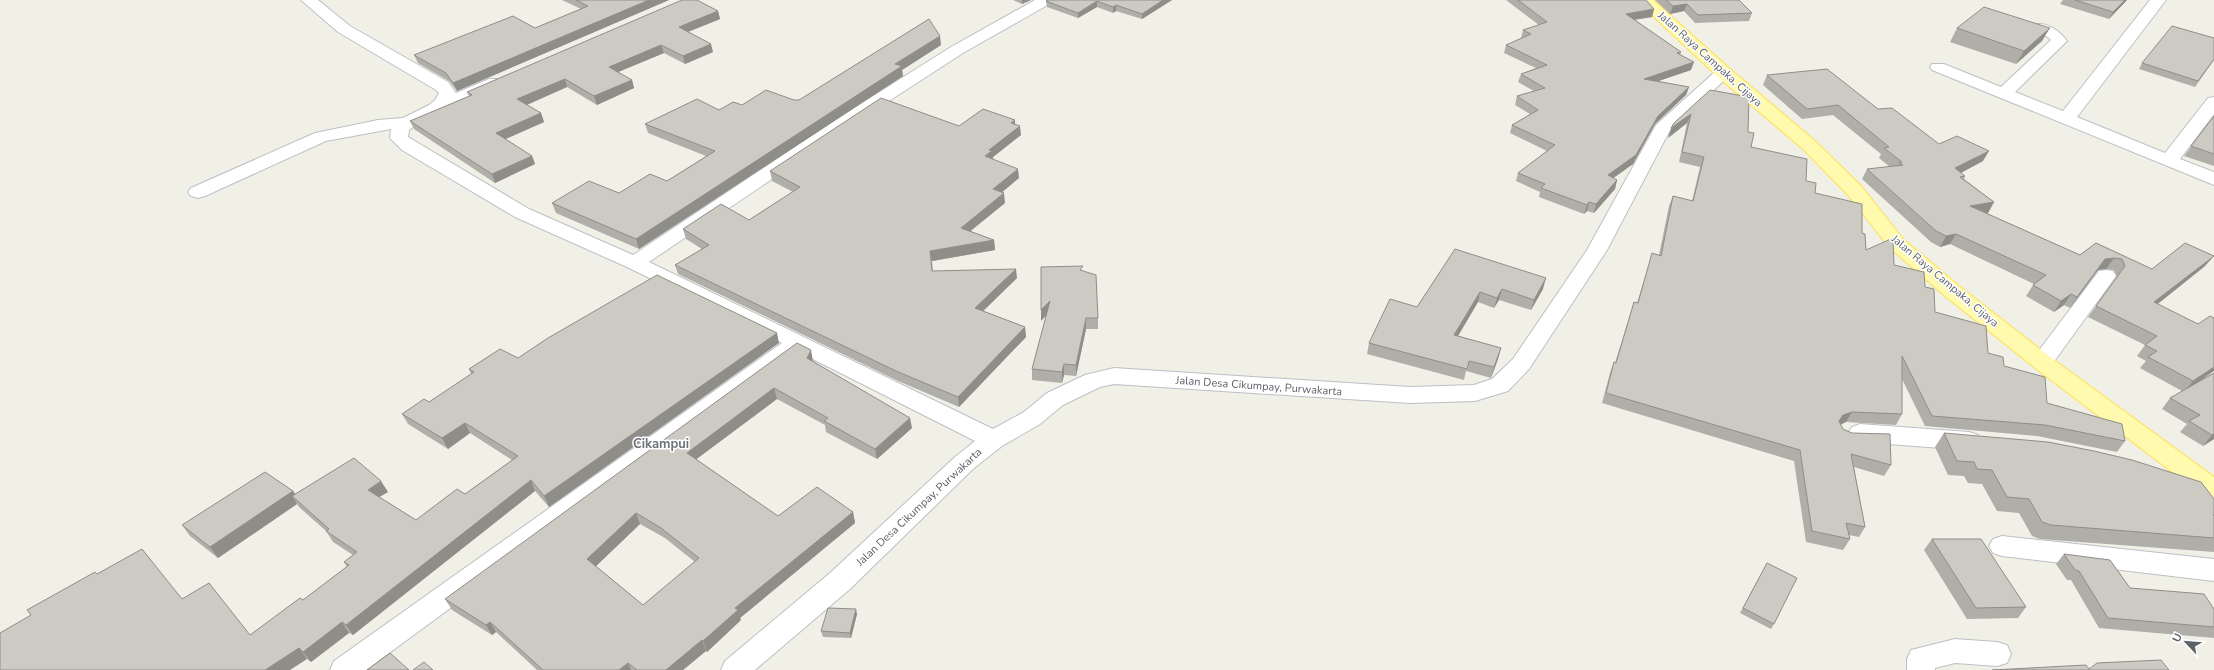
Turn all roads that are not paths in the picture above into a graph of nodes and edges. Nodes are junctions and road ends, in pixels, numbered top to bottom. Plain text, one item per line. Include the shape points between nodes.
1 (309, 0) edge
2 (1046, 0) edge
3 (1644, 0) edge
4 (2158, 0) edge
5 (2038, 28) edge
6 (1938, 67) dead end
7 (1724, 73) junction
8 (507, 78) edge
9 (2004, 93) junction
10 (2214, 102) edge
11 (441, 106) junction
12 (2066, 119) junction
13 (406, 123) junction
14 (2168, 160) junction
15 (2214, 179) edge
16 (198, 192) dead end
17 (634, 263) junction
18 (2106, 276) dead end
19 (798, 342) junction
20 (2042, 362) junction
21 (1846, 432) edge
22 (993, 440) junction
23 (1988, 442) edge
24 (2154, 474) edge
25 (2214, 491) edge
26 (2002, 546) dead end
27 (2214, 570) edge
28 (1997, 654) dead end
29 (344, 670) edge
30 (734, 670) edge
31 (1921, 670) edge

1 - 11 street via 344,29 442,86 448,92
2 - 17 street via 957,50
3 - 7 main road, Jalan Raya Campaka, Cijaya
4 - 12 street
5 - 9 street via 2054,34 2059,41
6 - 9 street
7 - 20 main road, Jalan Raya Campaka, Cijaya via 1809,145 1855,191 1896,243
7 - 22 street, Jalan Desa Cikumpay, Purwakarta via 1662,129 1597,250 1521,364 1500,385 1476,394 1410,395 1114,376 1093,381 1055,399 1032,418
8 - 11 street
9 - 12 street
10 - 14 street
11 - 13 street
12 - 14 street
13 - 16 street via 378,125 321,137
13 - 17 street via 400,128 399,138 408,146 522,213
14 - 15 street
17 - 19 street
18 - 20 street
19 - 22 street
19 - 29 street
20 - 25 main road, Jalan Raya Campaka, Cijaya via 2142,438 2195,474
21 - 23 street
22 - 30 street, Jalan Desa Cikumpay, Purwakarta via 964,463 840,581
24 - 25 street
26 - 27 street
28 - 31 street via 1955,651 1921,659

